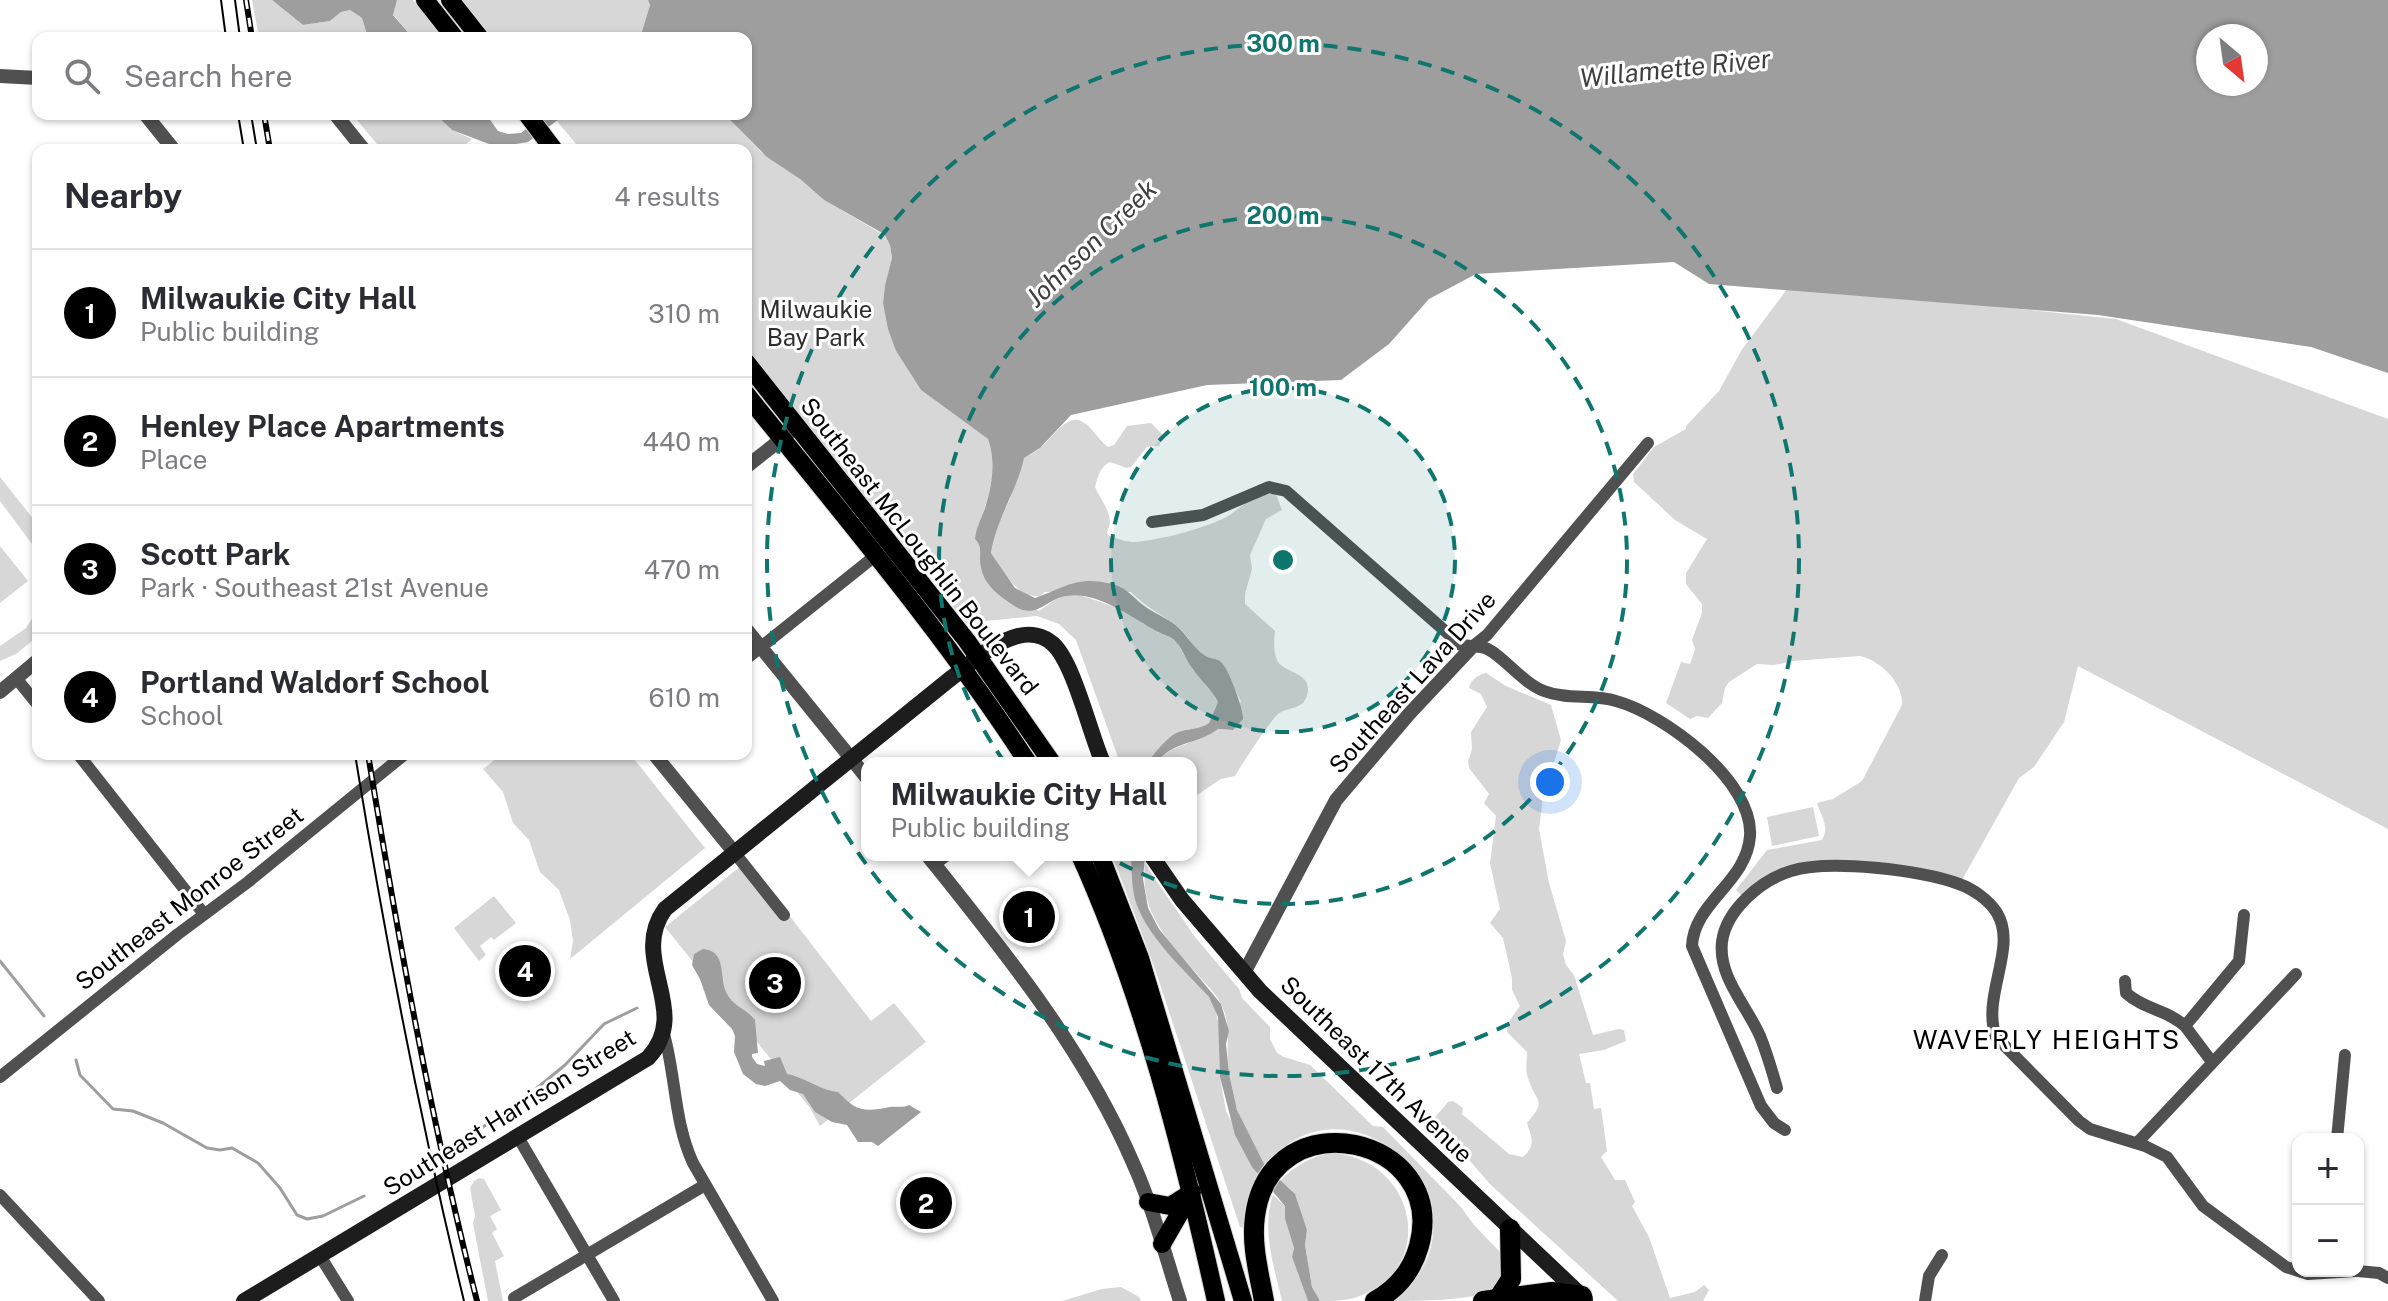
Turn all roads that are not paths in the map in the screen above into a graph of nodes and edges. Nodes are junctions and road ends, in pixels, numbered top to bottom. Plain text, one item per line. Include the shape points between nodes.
1 (425, 0) edge
2 (450, 0) edge
3 (443, 23) junction
4 (450, 32) edge
5 (462, 32) edge
6 (475, 32) edge
7 (0, 76) edge
8 (32, 78) edge
9 (150, 120) edge
10 (340, 120) edge
11 (534, 123) edge
12 (169, 144) edge
13 (359, 144) edge
14 (552, 144) edge
15 (752, 369) edge
16 (752, 402) edge
17 (798, 426) junction
18 (782, 439) junction
19 (1648, 443) dead end
20 (752, 462) edge
21 (1152, 522) dead end
22 (875, 556) junction
23 (752, 636) edge
24 (762, 647) junction
25 (1472, 647) junction
26 (752, 654) edge
27 (980, 658) junction
28 (32, 665) edge
29 (963, 669) junction
30 (16, 678) junction
31 (0, 692) edge
32 (32, 698) edge
33 (1024, 757) edge
34 (1048, 757) edge
35 (1101, 757) edge
36 (851, 758) junction
37 (83, 760) edge
38 (398, 760) edge
39 (659, 760) edge
40 (861, 770) edge
41 (734, 852) junction
42 (938, 861) edge
43 (1082, 861) edge
44 (1102, 861) edge
45 (1156, 861) edge
46 (204, 914) junction
47 (784, 915) dead end
48 (2244, 915) dead end
49 (1244, 973) junction
50 (2296, 974) dead end
51 (2125, 981) dead end
52 (2185, 1026) junction
53 (664, 1034) junction
54 (2345, 1055) dead end
55 (2212, 1062) junction
56 (0, 1077) edge
57 (1777, 1088) dead end
58 (1785, 1130) dead end
59 (2338, 1133) edge
60 (518, 1137) junction
61 (2137, 1143) junction
62 (705, 1185) junction
63 (1192, 1192) junction
64 (0, 1195) edge
65 (1148, 1202) junction
66 (1510, 1229) junction
67 (1162, 1244) junction
68 (588, 1255) junction
69 (1942, 1255) dead end
70 (320, 1256) junction
71 (2292, 1270) edge
72 (2364, 1272) edge
73 (2388, 1278) edge
74 (514, 1298) dead end
75 (1581, 1299) edge
76 (1490, 1300) edge
77 (99, 1301) edge
78 (244, 1301) edge
79 (348, 1301) edge
80 (614, 1301) edge
81 (773, 1301) edge
82 (1180, 1301) edge
83 (1216, 1301) edge
84 (1243, 1301) edge
85 (1264, 1301) edge
86 (1375, 1301) edge
87 (1925, 1301) edge

1 - 3 main road
2 - 6 main road
3 - 4 main road
3 - 5 main road
7 - 8 street
9 - 12 street
10 - 13 street
11 - 14 main road
15 - 17 main road, Southeast McLoughlin Boulevard
16 - 18 main road, Southeast McLoughlin Boulevard
17 - 18 street
17 - 27 main road, Southeast McLoughlin Boulevard
18 - 20 street
18 - 22 main road, Southeast McLoughlin Boulevard
19 - 25 street, Southeast Lava Drive
21 - 25 street via 1203,515 1269,487 1286,491 1461,645
22 - 24 street
22 - 29 main road, Southeast McLoughlin Boulevard
23 - 24 street
24 - 26 street
24 - 36 street
25 - 49 street, Southeast Lava Drive via 1336,800
25 - 58 street via 1486,648 1543,690 1613,700 1663,720 1704,754 1743,803 1750,822 1745,861 1698,921 1692,946 1761,1106
27 - 29 main road, Southeast Harrison Street
27 - 34 main road, Southeast McLoughlin Boulevard
27 - 35 main road via 1016,637 1039,636 1053,644
28 - 30 street
29 - 33 main road, Southeast McLoughlin Boulevard
29 - 36 main road, Southeast Harrison Street
30 - 31 street
30 - 32 street
36 - 40 street
36 - 41 main road, Southeast Harrison Street
37 - 46 street
38 - 46 street, Southeast Monroe Street
39 - 41 street
41 - 47 street
41 - 53 main road, Southeast Harrison Street via 671,902 658,919 653,954 666,1009
42 - 65 street via 1071,1047 1121,1137
43 - 63 main road via 1135,997
44 - 84 main road via 1140,958
45 - 49 main road, Southeast 17th Avenue
46 - 56 street, Southeast Monroe Street
48 - 52 street via 2239,961
49 - 66 main road, Southeast 17th Avenue
50 - 55 street
51 - 52 street via 2126,993 2140,1006 2164,1011
52 - 55 street
53 - 60 main road, Southeast Harrison Street via 636,1067
53 - 62 street via 683,1141
54 - 59 street
55 - 61 street
57 - 61 street via 1761,1038 1723,966 1722,939 1728,923 1760,886 1781,875 1804,868 1873,868 1961,884 1992,907 2004,930 1992,1003 1996,1037 2079,1121
60 - 68 street
60 - 70 main road, Southeast Harrison Street
61 - 71 street via 2167,1157 2203,1206
62 - 68 street
62 - 81 street
63 - 65 main road via 1170,1206
63 - 67 main road
63 - 83 main road
64 - 77 street
65 - 67 street
66 - 75 main road, Southeast 17th Avenue
66 - 76 highway via 1511,1279
67 - 82 street
68 - 74 street
68 - 80 street
69 - 87 street via 1929,1276
70 - 78 main road, Southeast Harrison Street
70 - 79 street
72 - 73 street
75 - 76 highway via 1552,1292
85 - 86 highway via 1255,1216 1268,1180 1281,1165 1320,1143 1354,1143 1386,1157 1410,1182 1422,1215 1418,1249 1402,1279

